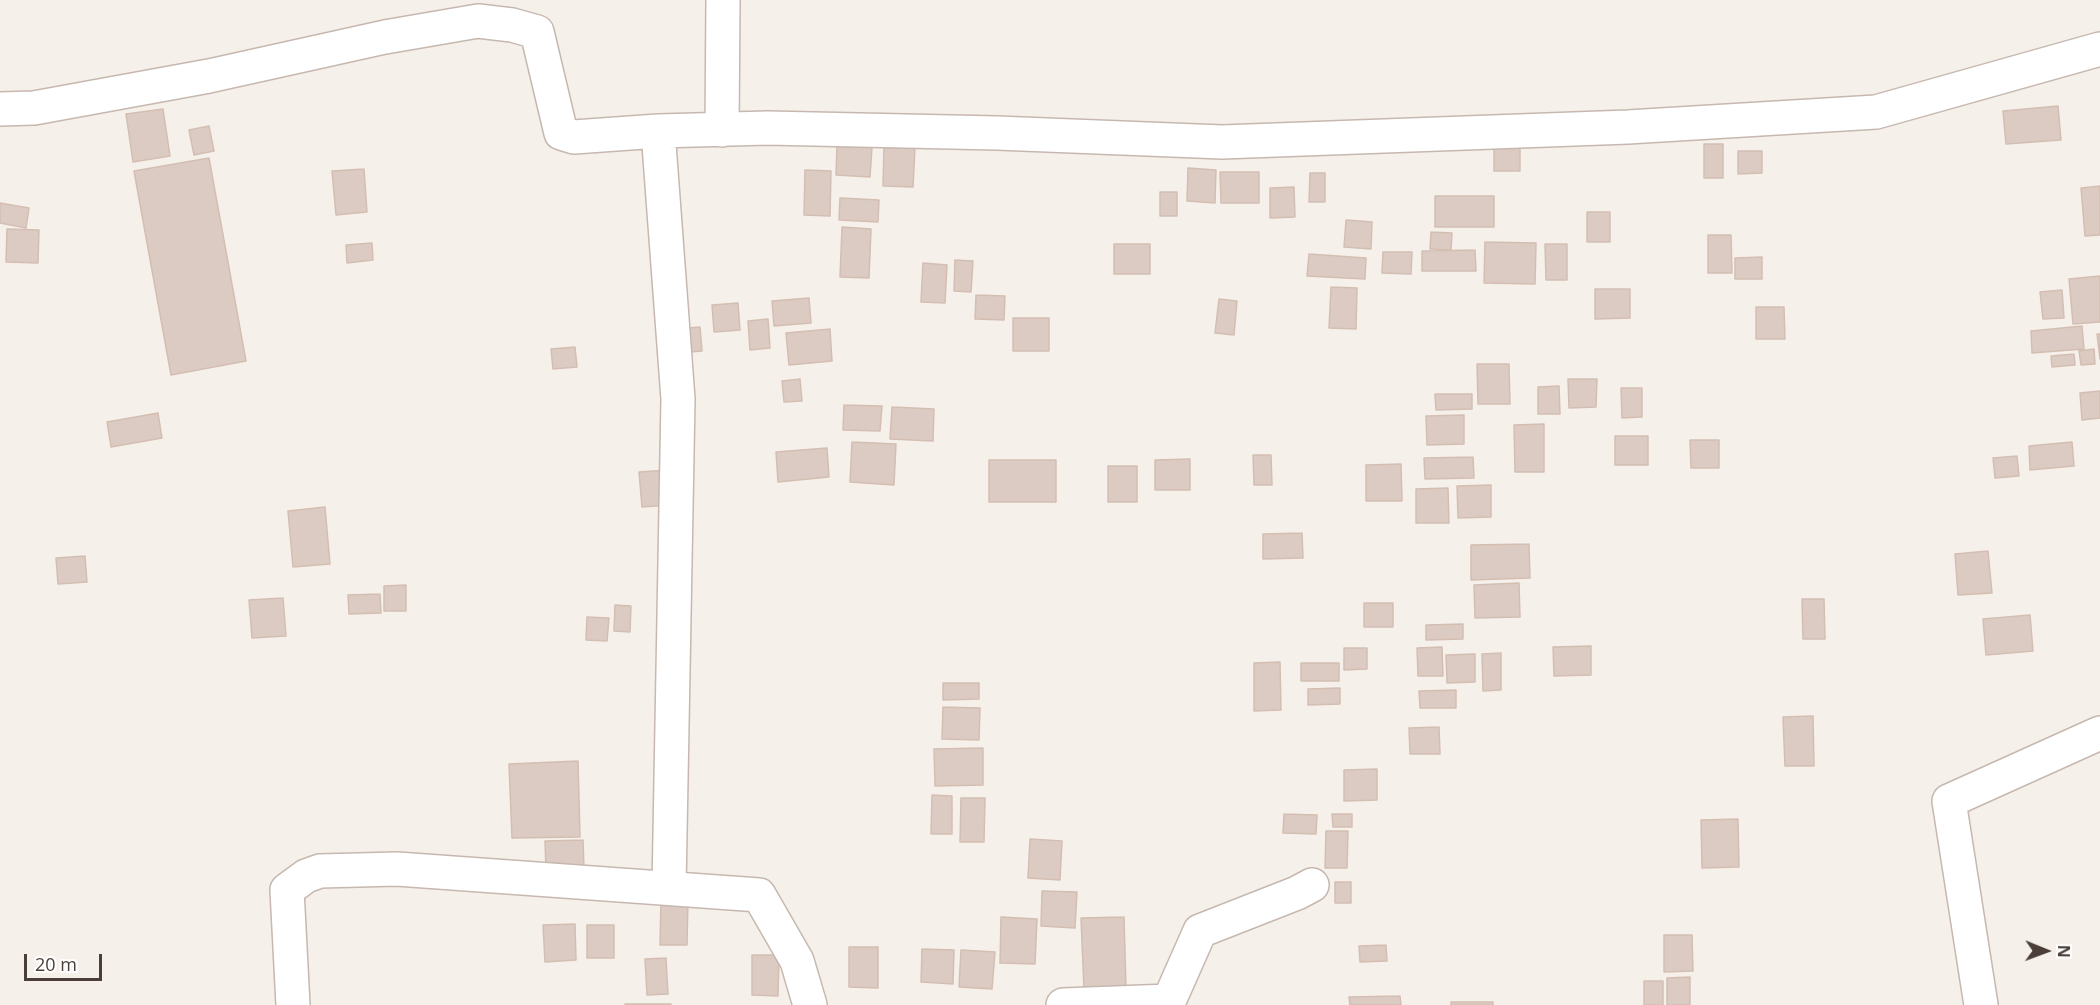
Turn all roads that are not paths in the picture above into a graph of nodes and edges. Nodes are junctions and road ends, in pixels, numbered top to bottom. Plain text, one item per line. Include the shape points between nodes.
1 (723, 0) edge
2 (2100, 48) edge
3 (0, 110) edge
4 (722, 130) junction
5 (658, 131) junction
6 (2100, 733) edge
7 (1312, 885) dead end
8 (669, 888) junction
9 (293, 1005) edge
10 (810, 1005) edge
11 (1063, 1005) edge
12 (1981, 1005) edge

1 - 4 street
2 - 4 street via 1876,112 1652,126 1222,142 974,132
3 - 5 street via 34,108 186,80 478,21 537,32 561,133 574,137
4 - 5 street
5 - 8 street via 678,399
6 - 12 street via 1949,801
7 - 11 street via 1200,931 1169,1001
8 - 9 street via 397,869 320,871 287,890
8 - 10 street via 759,895 796,961

